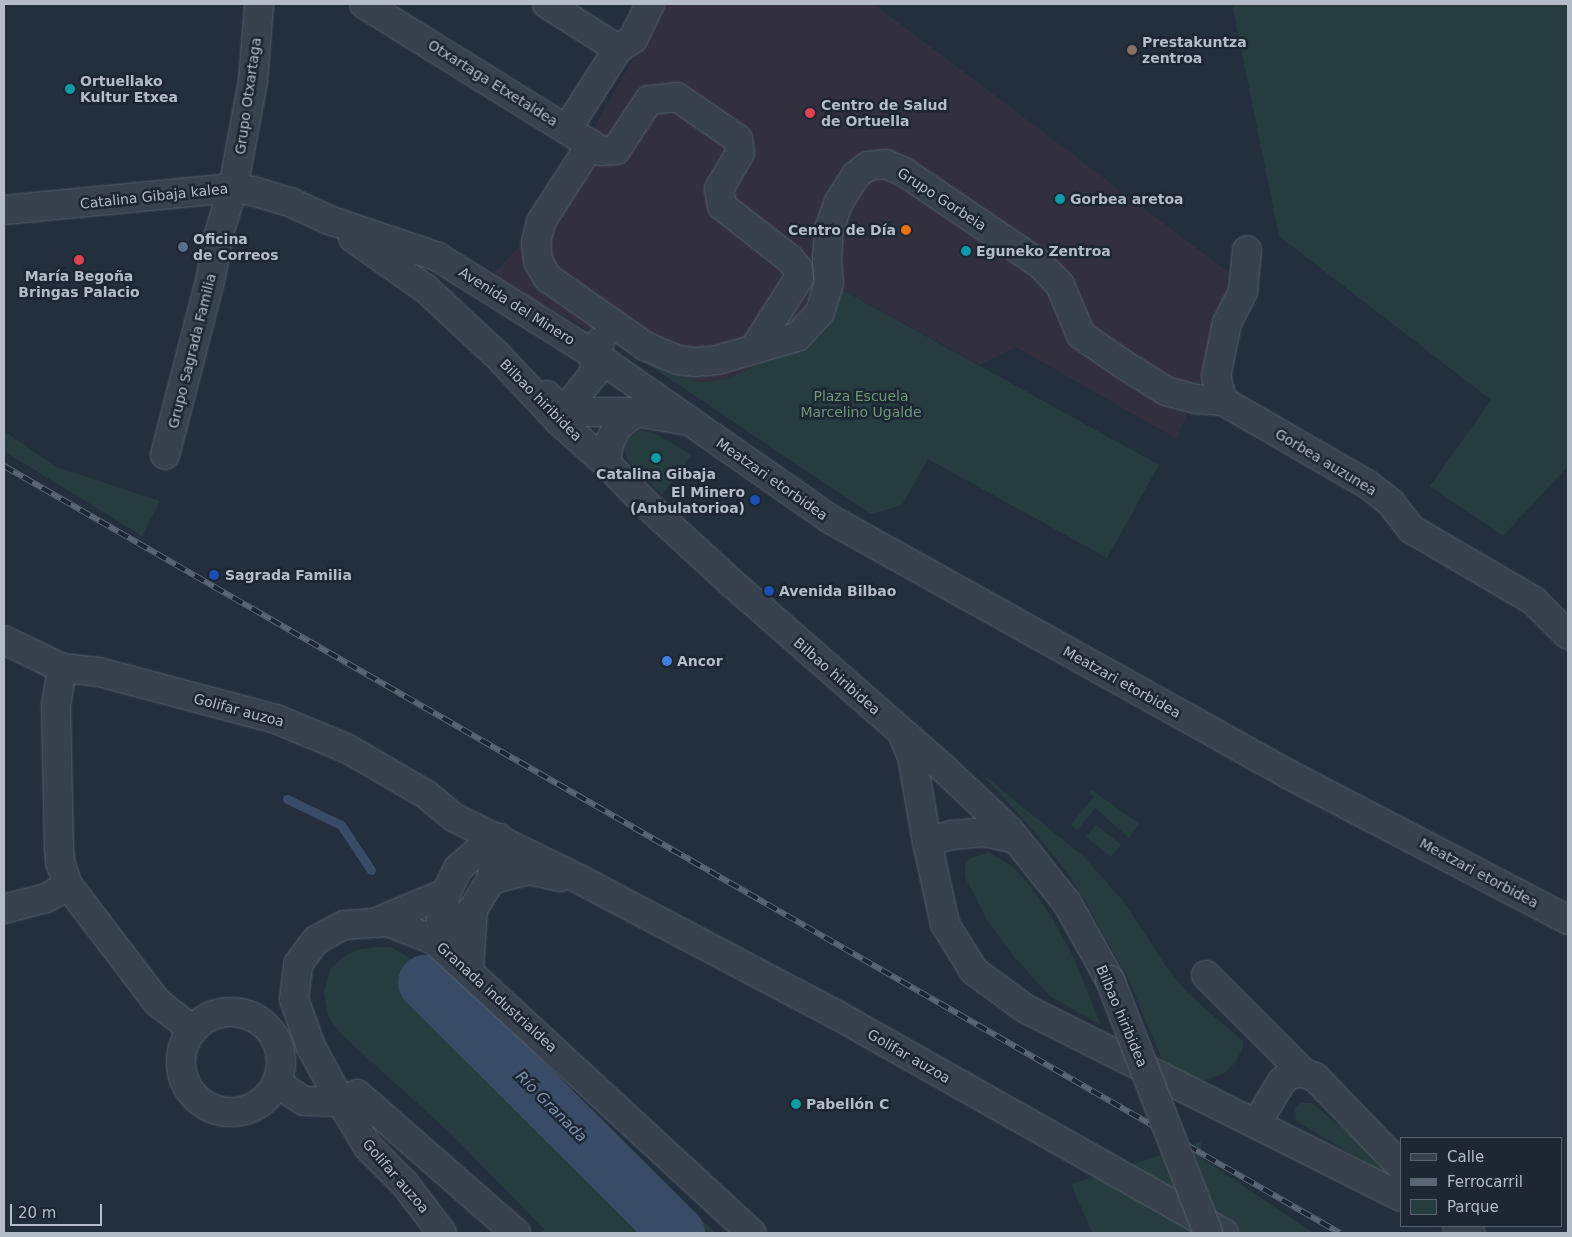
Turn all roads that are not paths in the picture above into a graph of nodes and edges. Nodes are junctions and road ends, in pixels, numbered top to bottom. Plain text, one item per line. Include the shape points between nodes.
1 (259, 4) edge
2 (364, 4) edge
3 (547, 4) edge
4 (650, 4) edge
5 (618, 49) junction
6 (567, 129) junction
7 (591, 144) junction
8 (233, 188) junction
9 (4, 210) edge
10 (329, 220) junction
11 (1247, 250) dead end
12 (608, 322) junction
13 (755, 347) junction
14 (595, 355) junction
15 (1223, 400) junction
16 (636, 412) junction
17 (563, 415) junction
18 (690, 421) junction
19 (165, 455) dead end
20 (606, 463) junction
21 (1568, 635) edge
22 (4, 640) edge
23 (62, 668) junction
24 (902, 733) junction
25 (453, 817) junction
26 (499, 838) junction
27 (1016, 839) junction
28 (927, 842) junction
29 (458, 868) junction
30 (491, 880) junction
31 (590, 884) junction
32 (68, 885) junction
33 (446, 893) junction
34 (4, 909) edge
35 (473, 909) junction
36 (1568, 920) edge
37 (374, 923) junction
38 (437, 943) junction
39 (469, 970) junction
40 (1206, 975) dead end
41 (193, 1030) junction
42 (1304, 1073) junction
43 (277, 1083) junction
44 (341, 1102) junction
45 (1256, 1124) junction
46 (1400, 1165) edge
47 (1400, 1196) edge
48 (442, 1233) edge
49 (516, 1233) edge
50 (752, 1233) edge
51 (1208, 1233) edge
52 (1224, 1233) edge

1 - 8 street, Grupo Otxartaga via 253,81
2 - 6 street, Otxartaga Etxetaldea
3 - 5 street
4 - 5 street, Otxartaga Etxetaldea via 634,39
5 - 6 street, Otxartaga Etxetaldea
6 - 7 street
7 - 12 street via 541,222 536,242 538,261 548,278
7 - 13 street via 601,151 616,150 650,100 678,97 738,139 740,153 719,189 722,206 790,259 798,269 799,278
8 - 9 street, Catalina Gibaja kalea
8 - 10 street, Catalina Gibaja kalea via 290,202
8 - 19 street, Grupo Sagrada Familia
10 - 14 street, Avenida del Minero via 438,256
10 - 17 street, Bilbao hiribidea via 426,289 466,311
11 - 15 street via 1244,291 1227,323 1216,376
12 - 13 street, Grupo Gorbeia via 645,346 678,360 717,360
12 - 14 street
13 - 15 street, Grupo Gorbeia via 797,337 820,312 829,282 829,229 838,202 855,176 868,166 886,164 904,172 1040,264 1060,285 1081,335 1166,391 1195,400
14 - 17 street via 594,374
14 - 18 street, Avenida del Minero
15 - 21 street, Gorbea auzunea via 1366,484 1392,503 1410,529 1534,601
16 - 17 street
16 - 18 street
16 - 20 street via 617,426 609,443
17 - 20 street, Bilbao hiribidea
18 - 36 street, Meatzari etorbidea via 830,520 1288,774
20 - 24 street, Bilbao hiribidea via 646,505
22 - 23 street, Golifar auzoa
23 - 25 street, Golifar auzoa via 99,672 276,719 348,749 427,795
23 - 32 street via 56,706 58,847
24 - 27 street, Bilbao hiribidea via 942,766
24 - 28 street via 912,756
25 - 26 street, Golifar auzoa
25 - 29 street
26 - 29 street
26 - 30 street
26 - 31 street, Golifar auzoa
27 - 28 street via 985,832 952,834
27 - 51 street, Bilbao hiribidea, bridge via 1067,903 1110,980
28 - 45 street via 945,924 974,971 1026,1009
29 - 33 street
30 - 31 street, Golifar auzoa via 529,870
30 - 35 street
31 - 52 street, Golifar auzoa via 837,1015
32 - 34 street via 46,898
32 - 41 street via 157,1002
33 - 37 street
33 - 38 street
35 - 38 street
35 - 39 street
37 - 38 street, Granada industrialdea via 388,922
37 - 44 street, Granada industrialdea via 344,925 316,940 298,964 294,999 311,1047
38 - 39 street, Granada industrialdea
39 - 50 street, Granada industrialdea
40 - 42 street
41 - 43 street via 201,1021 217,1014 230,1012 256,1018 270,1030 277,1042 282,1059
41 - 43 street via 184,1044 182,1074 188,1088 200,1102 225,1112 238,1112 261,1102
42 - 45 street via 1291,1074 1282,1081
42 - 46 street via 1315,1076
43 - 44 street via 304,1101
44 - 48 street, Golifar auzoa via 368,1147 405,1184
44 - 49 street via 357,1094
45 - 47 street

